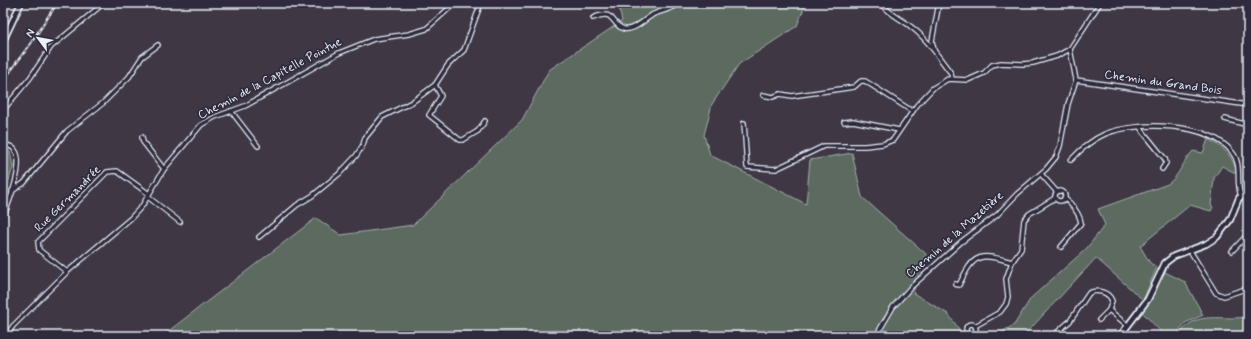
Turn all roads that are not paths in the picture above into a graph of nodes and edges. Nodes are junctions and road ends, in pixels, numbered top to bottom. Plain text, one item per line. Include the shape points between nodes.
1 (21, 3) edge
2 (104, 3) edge
3 (455, 3) edge
4 (481, 3) edge
5 (680, 3) edge
6 (881, 3) edge
7 (939, 3) edge
8 (1100, 3) edge
9 (593, 18) dead end
10 (3, 41) edge
11 (158, 45) dead end
12 (1070, 49) junction
13 (934, 51) junction
14 (952, 79) junction
15 (1076, 80) junction
16 (435, 85) junction
17 (763, 95) dead end
18 (1248, 105) edge
19 (3, 110) edge
20 (231, 111) junction
21 (912, 111) junction
22 (1226, 119) dead end
23 (485, 121) dead end
24 (844, 122) dead end
25 (744, 123) dead end
26 (1248, 125) edge
27 (1140, 126) junction
28 (899, 130) junction
29 (142, 137) dead end
30 (3, 145) edge
31 (258, 146) dead end
32 (1071, 160) dead end
33 (164, 169) junction
34 (1162, 169) dead end
35 (1041, 174) junction
36 (12, 191) junction
37 (1057, 192) junction
38 (1248, 194) edge
39 (148, 195) junction
40 (1241, 196) junction
41 (1055, 198) junction
42 (1064, 198) junction
43 (3, 218) edge
44 (180, 222) dead end
45 (1248, 234) edge
46 (259, 237) dead end
47 (1061, 247) dead end
48 (1189, 249) junction
49 (1232, 251) dead end
50 (1012, 262) junction
51 (67, 272) junction
52 (955, 284) dead end
53 (1248, 288) edge
54 (1109, 310) junction
55 (1098, 320) dead end
56 (1127, 325) junction
57 (975, 326) junction
58 (975, 332) junction
59 (6, 336) edge
60 (876, 336) edge
61 (978, 336) edge
62 (1053, 336) edge
63 (1120, 336) edge

1 - 10 street
2 - 19 street via 51,47 30,78
3 - 20 street, Chemin de la Capitelle Pointue via 426,29 374,39 339,53 271,92
4 - 16 street via 464,50 448,65
5 - 9 street via 674,8 661,10 630,29 624,29 606,15
6 - 13 street via 902,22 910,25
7 - 13 street via 932,41
8 - 12 street
11 - 36 street via 142,57 125,82 103,103 67,130 24,183
12 - 14 street via 1033,63 992,65 984,73 968,80
12 - 15 street
13 - 14 street via 951,73
14 - 21 street via 933,88
15 - 18 street, Chemin du Grand Bois
15 - 35 street, Chemin de la Mazetière via 1056,157
16 - 23 street via 441,96 429,115 460,140 478,131
16 - 46 street via 412,102 382,118 365,138 356,156 338,174
17 - 21 street via 773,97 780,93 792,96 854,87 865,81
20 - 31 street
20 - 33 street, Chemin de la Capitelle Pointue via 201,125
21 - 28 street
22 - 26 street
24 - 28 street via 853,121
25 - 28 street via 746,165 749,168 782,168 787,163 824,146 883,144 893,140
27 - 32 street via 1099,137 1082,148
27 - 34 street via 1165,159 1166,163
27 - 40 street via 1175,126 1228,146 1236,157
29 - 33 street via 143,142
30 - 36 street via 10,144 18,152 18,166
33 - 39 street, Chemin de la Capitelle Pointue
35 - 37 street
35 - 60 street, Chemin de la Mazetière via 1016,194 997,215 961,242 911,287 893,307
36 - 43 street
37 - 41 street
37 - 42 street via 1063,192
38 - 40 street
39 - 44 street
39 - 51 street, Chemin de la Capitelle Pointue via 131,218
39 - 51 street, Rue Germandrée via 117,171 107,172 38,242 39,250
40 - 48 street via 1220,234 1206,244
41 - 42 street via 1059,201
41 - 50 street via 1024,220 1021,249
42 - 47 street via 1081,223
45 - 49 street
48 - 53 street via 1216,292 1224,296
48 - 56 street via 1165,263 1148,299
50 - 52 street via 988,255 980,257 969,266 959,285
50 - 57 street via 1006,279 1006,304 1000,312
51 - 59 street, Chemin de la Capitelle Pointue
54 - 55 street
54 - 56 street
54 - 62 street via 1112,300 1108,294 1094,291 1089,293 1070,321
56 - 63 street
57 - 58 street
57 - 58 street via 969,324 966,328 968,333
58 - 61 street

